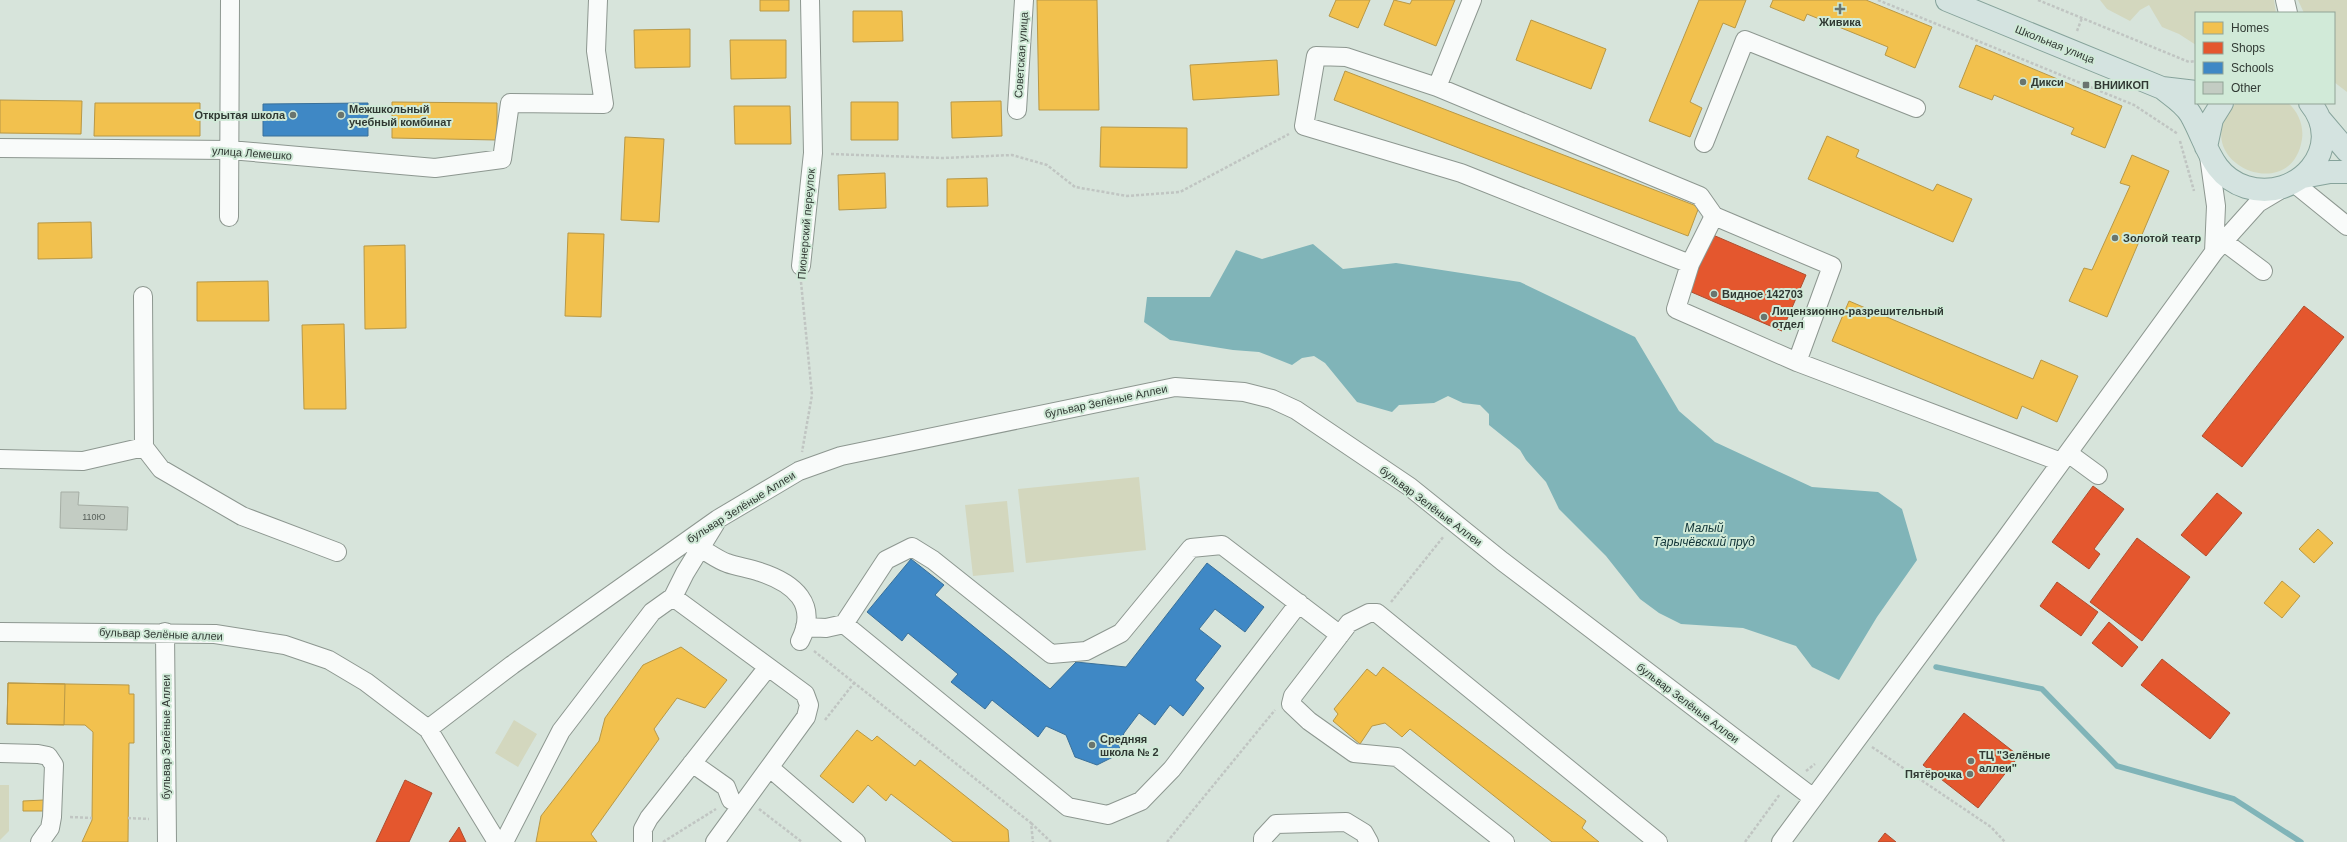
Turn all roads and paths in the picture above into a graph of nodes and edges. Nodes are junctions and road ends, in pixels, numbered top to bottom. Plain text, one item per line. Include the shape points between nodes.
1 (230, 0) edge
2 (598, 0) edge
3 (810, 0) edge
4 (1024, 0) edge
5 (1472, 0) edge
6 (1878, 0) edge
7 (1947, 0) edge
8 (2038, 0) edge
9 (2285, 0) edge
10 (2288, 12) edge
11 (2195, 61) edge
12 (1437, 87) junction
13 (2162, 88) junction
14 (2195, 92) edge
15 (2221, 104) edge
16 (1916, 108) dead end
17 (2314, 108) edge
18 (1017, 110) dead end
19 (1304, 126) junction
20 (1704, 143) dead end
21 (0, 148) edge
22 (230, 150) junction
23 (2347, 151) edge
24 (2208, 152) junction
25 (812, 153) junction
26 (2347, 172) edge
27 (2293, 182) junction
28 (2194, 192) dead end
29 (1714, 216) junction
30 (229, 217) dead end
31 (2347, 226) edge
32 (2219, 246) junction
33 (1690, 264) junction
34 (801, 266) joint
35 (2263, 271) dead end
36 (143, 296) dead end
37 (1797, 362) junction
38 (144, 447) junction
39 (2064, 458) junction
40 (0, 459) edge
41 (799, 471) junction
42 (2098, 475) dead end
43 (718, 519) junction
44 (1454, 523) junction
45 (700, 548) junction
46 (337, 552) dead end
47 (673, 597) junction
48 (1299, 603) junction
49 (1380, 617) junction
50 (844, 624) junction
51 (0, 632) edge
52 (165, 632) junction
53 (802, 634) junction
54 (1340, 635) junction
55 (768, 667) junction
56 (854, 683) junction
57 (1291, 704) junction
58 (823, 722) dead end
59 (428, 729) junction
60 (1857, 737) junction
61 (0, 753) edge
62 (1818, 762) dead end
63 (692, 763) junction
64 (770, 768) junction
65 (1790, 781) junction
66 (1812, 798) junction
67 (731, 800) joint
68 (52, 817) junction
69 (92, 818) dead end
70 (1031, 823) junction
71 (40, 842) edge
72 (167, 842) edge
73 (496, 842) edge
74 (504, 842) edge
75 (644, 842) edge
76 (663, 842) edge
77 (715, 842) edge
78 (856, 842) edge
79 (1033, 842) edge
80 (1051, 842) edge
81 (1167, 842) edge
82 (1263, 842) edge
83 (1369, 842) edge
84 (1505, 842) edge
85 (1658, 842) edge
86 (1745, 842) edge
87 (1781, 842) edge
88 (2005, 842) edge

1 - 22 street
2 - 22 street, улица Лемешко via 596,51 604,104 510,104 502,158 435,168
3 - 25 street, Пионерский переулок
4 - 18 street, Советская улица
5 - 12 street
6 - 28 path via 2134,105 2178,133
7 - 13 main road, Школьная улица
8 - 11 path via 2189,62
9 - 10 street
12 - 19 street via 1346,57 1316,56
12 - 29 street via 1700,196
13 - 14 main road
13 - 24 main road via 2190,114
15 - 24 main road via 2212,119
16 - 20 street via 1745,40
17 - 23 main road
17 - 27 main road via 2322,141 2320,152 2310,170
19 - 25 path via 1180,192 1127,196 1075,187 1047,165 1012,154 943,158
19 - 33 street via 1461,173
21 - 22 street, улица Лемешко
22 - 30 street
24 - 27 main road via 2223,174 2245,187 2272,190
24 - 32 street
25 - 34 street, Пионерский переулок
26 - 27 main road via 2330,172
27 - 31 street
27 - 32 street via 2258,202
29 - 33 street
29 - 37 street via 1832,266
32 - 35 street
32 - 39 street
33 - 37 street via 1676,309
34 - 41 path, Пионерский переулок via 802,302 812,395
36 - 38 street
37 - 39 street
38 - 40 street via 83,461
38 - 46 street via 161,469 242,516
39 - 42 street
39 - 60 street
41 - 43 street, бульвар Зелёные Аллеи
41 - 44 street, бульвар Зелёные Аллеи via 841,456 1175,386 1244,392 1272,399 1296,410 1410,487
43 - 45 street
43 - 59 street, бульвар Зелёные Аллеи
44 - 49 path
44 - 65 street, бульвар Зелёные Аллеи
45 - 47 street
45 - 53 street via 727,563 781,580 797,593 805,604 808,619
47 - 55 street
47 - 74 street via 652,612 561,731
48 - 50 street via 1222,545 1191,548 1121,633 1086,651 1050,654 933,560 912,547 886,560
48 - 50 street via 1172,769 1140,800 1108,816 1068,807
48 - 54 street
49 - 54 street via 1377,613 1361,616 1349,623
49 - 85 street
50 - 53 street
51 - 52 street, бульвар Зелёные аллеи
52 - 59 street, бульвар Зелёные аллеи via 215,634 285,645 329,660 366,682
52 - 72 street, бульвар Зелёные Аллеи
53 - 56 path
54 - 57 street via 1293,696
55 - 63 street
55 - 64 street via 805,694 809,704 806,717
56 - 58 path
56 - 70 path
57 - 81 path via 1273,710
57 - 84 street via 1309,721 1354,753 1397,757
59 - 73 street, бульвар Зелёные аллеи
60 - 66 street
60 - 88 path via 1991,827
61 - 68 street via 48,756 54,765
62 - 65 path
63 - 67 street via 726,787
63 - 75 street via 649,818 643,830
64 - 77 street
64 - 78 street
65 - 66 street, бульвар Зелёные Аллеи
65 - 86 path
66 - 87 street
67 - 76 path
68 - 69 path
68 - 71 street via 50,828
70 - 79 path
70 - 80 path
82 - 83 street via 1263,838 1276,824 1346,822 1364,833

